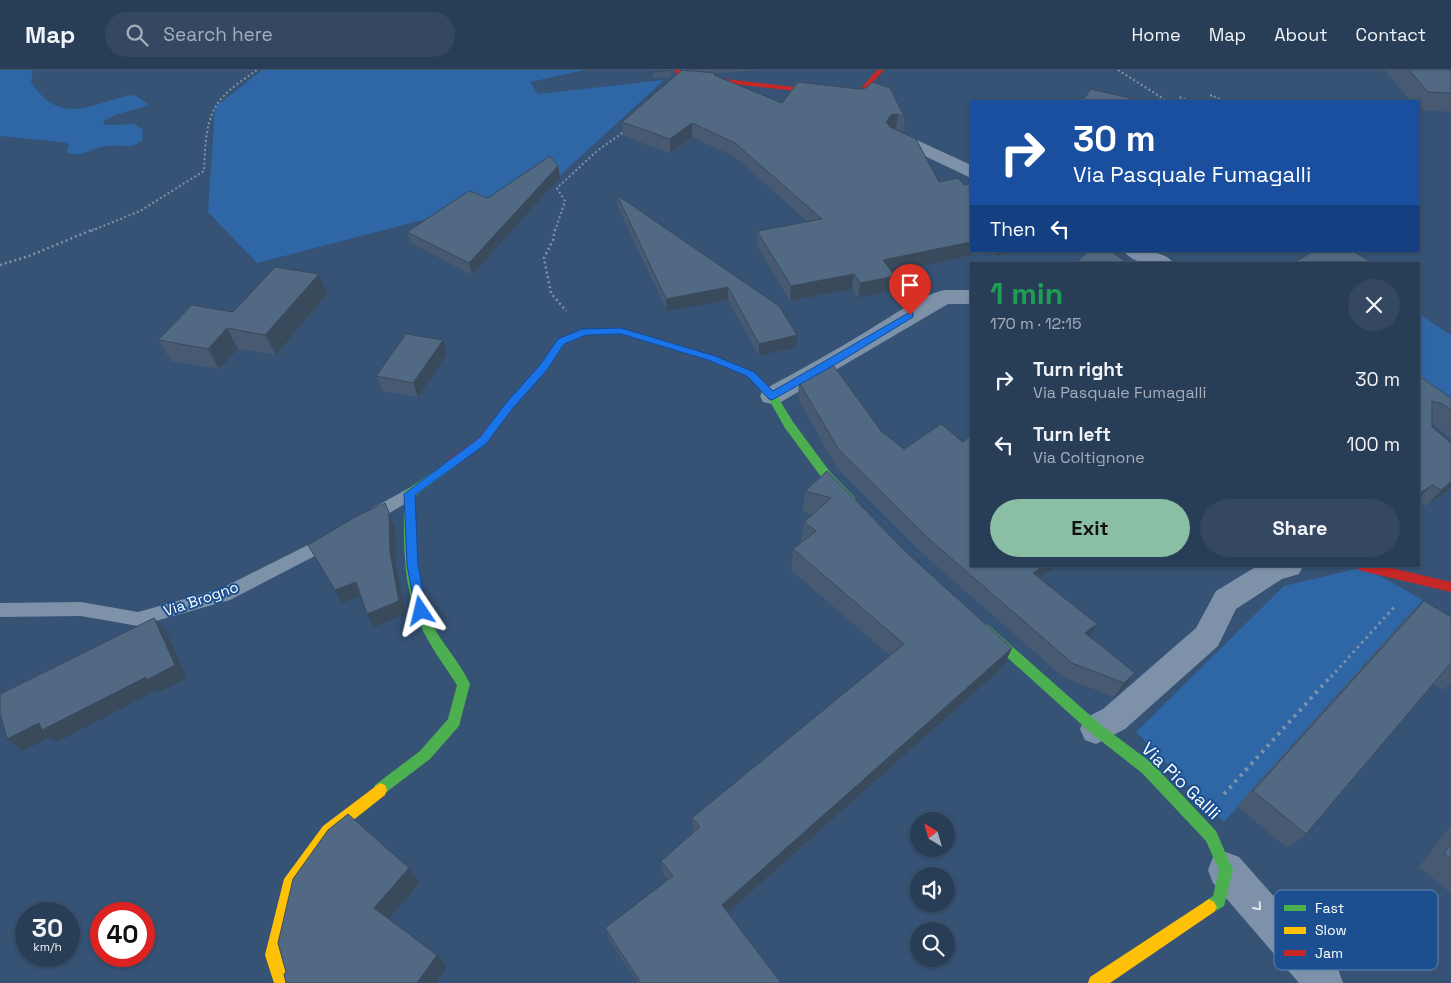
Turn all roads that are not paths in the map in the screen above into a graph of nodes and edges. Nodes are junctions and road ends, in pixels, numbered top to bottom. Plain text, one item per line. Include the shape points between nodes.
1 (676, 70) edge
2 (881, 70) edge
3 (895, 135) edge
4 (970, 172) edge
5 (1136, 252) edge
6 (1159, 262) edge
7 (970, 297) edge
8 (772, 396) junction
9 (409, 494) junction
10 (858, 509) edge
11 (1285, 567) edge
12 (1366, 567) edge
13 (1451, 587) edge
14 (0, 610) edge
15 (971, 617) edge
16 (1096, 729) junction
17 (1226, 870) junction
18 (1274, 925) edge
19 (1313, 970) edge
20 (282, 983) edge
21 (1096, 983) edge
22 (1324, 983) edge

1 - 2 street via 680,76 858,96
3 - 4 street
5 - 6 street
7 - 8 street via 944,297
8 - 9 street via 751,374 711,358 621,331 585,332 561,342 544,368 482,441
8 - 10 street via 826,475
9 - 14 lane, Via Brogno via 300,557 224,594 138,619 81,610
9 - 20 street via 412,565 421,611 464,684 454,722 425,756 328,831 289,884 272,955
11 - 16 street via 1274,570 1226,600 1207,637 1114,719
12 - 13 street
15 - 16 street, Via Pio Gallli
16 - 17 street, Via Pio Gallli via 1147,768 1199,822 1211,836
17 -> 18 street
17 - 21 street via 1219,902
19 -> 22 street

